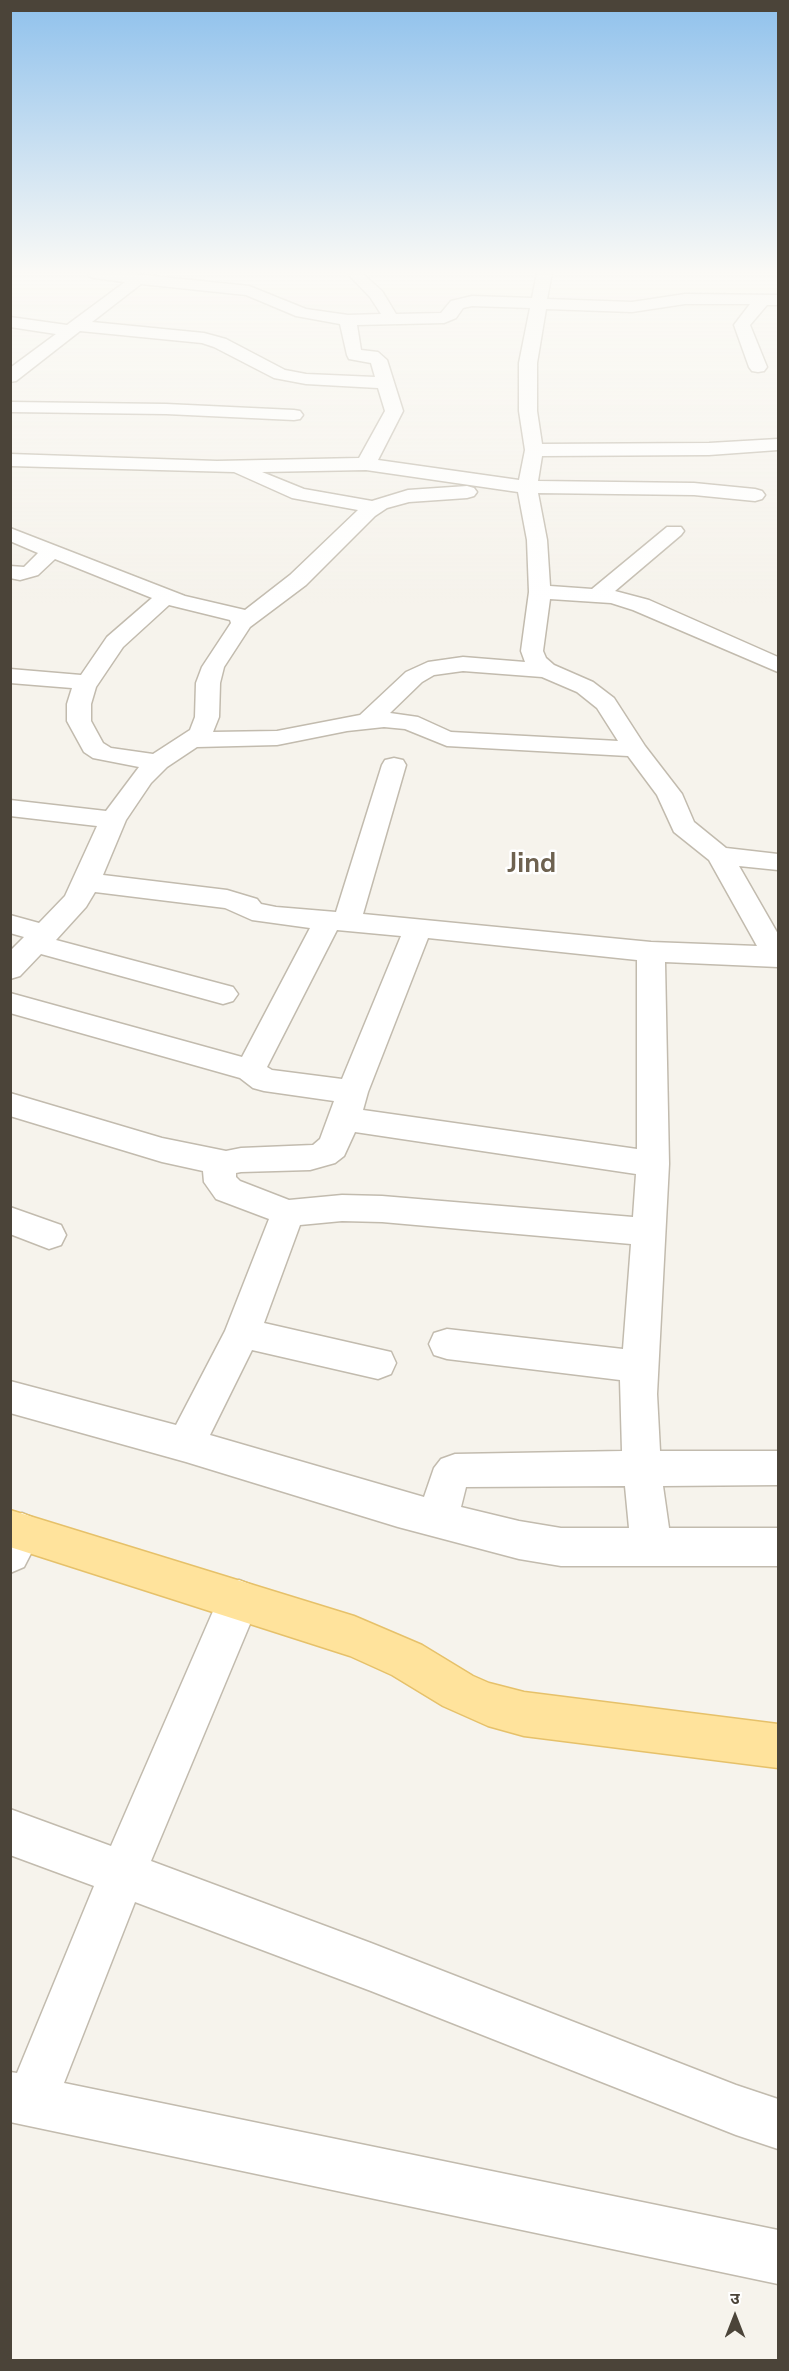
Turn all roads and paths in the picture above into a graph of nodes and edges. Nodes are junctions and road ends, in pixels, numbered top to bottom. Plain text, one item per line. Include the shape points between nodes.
1 (384, 383) edge
2 (527, 384) edge
3 (10, 407) edge
4 (294, 415) dead end
5 (778, 444) edge
6 (534, 450) junction
7 (10, 459) edge
8 (366, 464) junction
9 (233, 467) junction
10 (500, 483) junction
11 (527, 487) junction
12 (755, 495) dead end
13 (374, 507) junction
14 (674, 531) dead end
15 (10, 534) edge
16 (52, 551) junction
17 (10, 572) edge
18 (540, 592) junction
19 (167, 596) junction
20 (597, 596) junction
21 (242, 623) junction
22 (778, 665) edge
23 (546, 670) junction
24 (10, 676) edge
25 (87, 682) junction
26 (368, 721) junction
27 (193, 740) junction
28 (635, 749) junction
29 (158, 762) junction
30 (394, 765) dead end
31 (10, 808) edge
32 (113, 820) junction
33 (719, 855) junction
34 (778, 862) edge
35 (87, 882) junction
36 (337, 922) junction
37 (10, 924) edge
38 (418, 928) junction
39 (41, 939) junction
40 (651, 952) junction
41 (778, 957) edge
42 (10, 969) edge
43 (223, 994) dead end
44 (10, 1003) edge
45 (250, 1070) junction
46 (10, 1104) edge
47 (348, 1106) junction
48 (226, 1163) junction
49 (653, 1164) junction
50 (288, 1213) junction
51 (10, 1220) edge
52 (648, 1232) junction
53 (49, 1234) dead end
54 (242, 1333) junction
55 (447, 1344) dead end
56 (378, 1363) dead end
57 (639, 1367) junction
58 (10, 1397) edge
59 (186, 1445) junction
60 (778, 1468) edge
61 (642, 1469) junction
62 (438, 1519) junction
63 (14, 1538) edge
64 (778, 1546) edge
65 (651, 1548) junction
66 (239, 1600) junction
67 (778, 1746) edge
68 (10, 1832) edge
69 (123, 1872) junction
70 (21, 2099) edge
71 (778, 2124) edge
72 (778, 2257) edge

1 - 8 street via 394,411
2 - 6 street
3 - 4 street via 166,408
5 - 6 street
6 - 11 street
7 - 9 street
8 - 9 street
8 - 10 street
9 - 13 street via 299,494
10 - 11 street
10 - 13 street via 487,490 393,499
11 - 12 street via 694,489
11 - 18 street via 537,540
13 - 21 street via 298,580
14 - 20 street
15 - 16 street
16 - 17 street via 31,571
16 - 19 street
18 - 20 street
18 - 23 street via 532,651
19 - 21 street via 234,614
19 - 25 street via 126,630
20 - 22 street via 641,605
21 - 27 street via 213,667 208,683 207,717
23 - 26 street via 463,664 434,667 414,677
23 - 28 street via 598,695
24 - 25 street
25 - 29 street via 79,704 79,721 93,747 114,756
26 - 27 street via 269,739
26 - 28 street via 410,722 447,739
27 - 29 street
28 - 33 street via 669,794 683,826
29 - 32 street
30 - 36 street
31 - 32 street
32 - 35 street
33 - 34 street
33 - 41 street
35 - 36 street via 227,898 259,914
35 - 39 street via 76,901
36 - 38 street
36 - 45 street
37 - 39 street
38 - 40 street
38 - 47 street
39 - 42 street
39 - 43 street
40 - 41 street
40 - 49 street
44 - 45 street
45 - 47 street via 264,1080
46 - 48 street via 162,1150
47 - 48 street via 333,1147 324,1154
47 - 49 street
48 - 50 street via 219,1172 220,1182 228,1190
49 - 52 street
50 - 52 street via 382,1209
50 - 54 street
51 - 53 street
52 - 57 street
54 - 56 street
54 - 59 street
55 - 57 street
57 - 61 street
58 - 59 street
59 - 62 street
60 - 61 street
61 - 62 street via 455,1471 448,1480
61 - 65 street
62 - 65 street via 561,1547
63 - 66 main road
64 - 65 street
66 - 67 main road via 354,1637 407,1660 458,1691 524,1714
66 - 69 street
68 - 69 street
69 - 70 street
69 - 71 street
70 - 72 street

